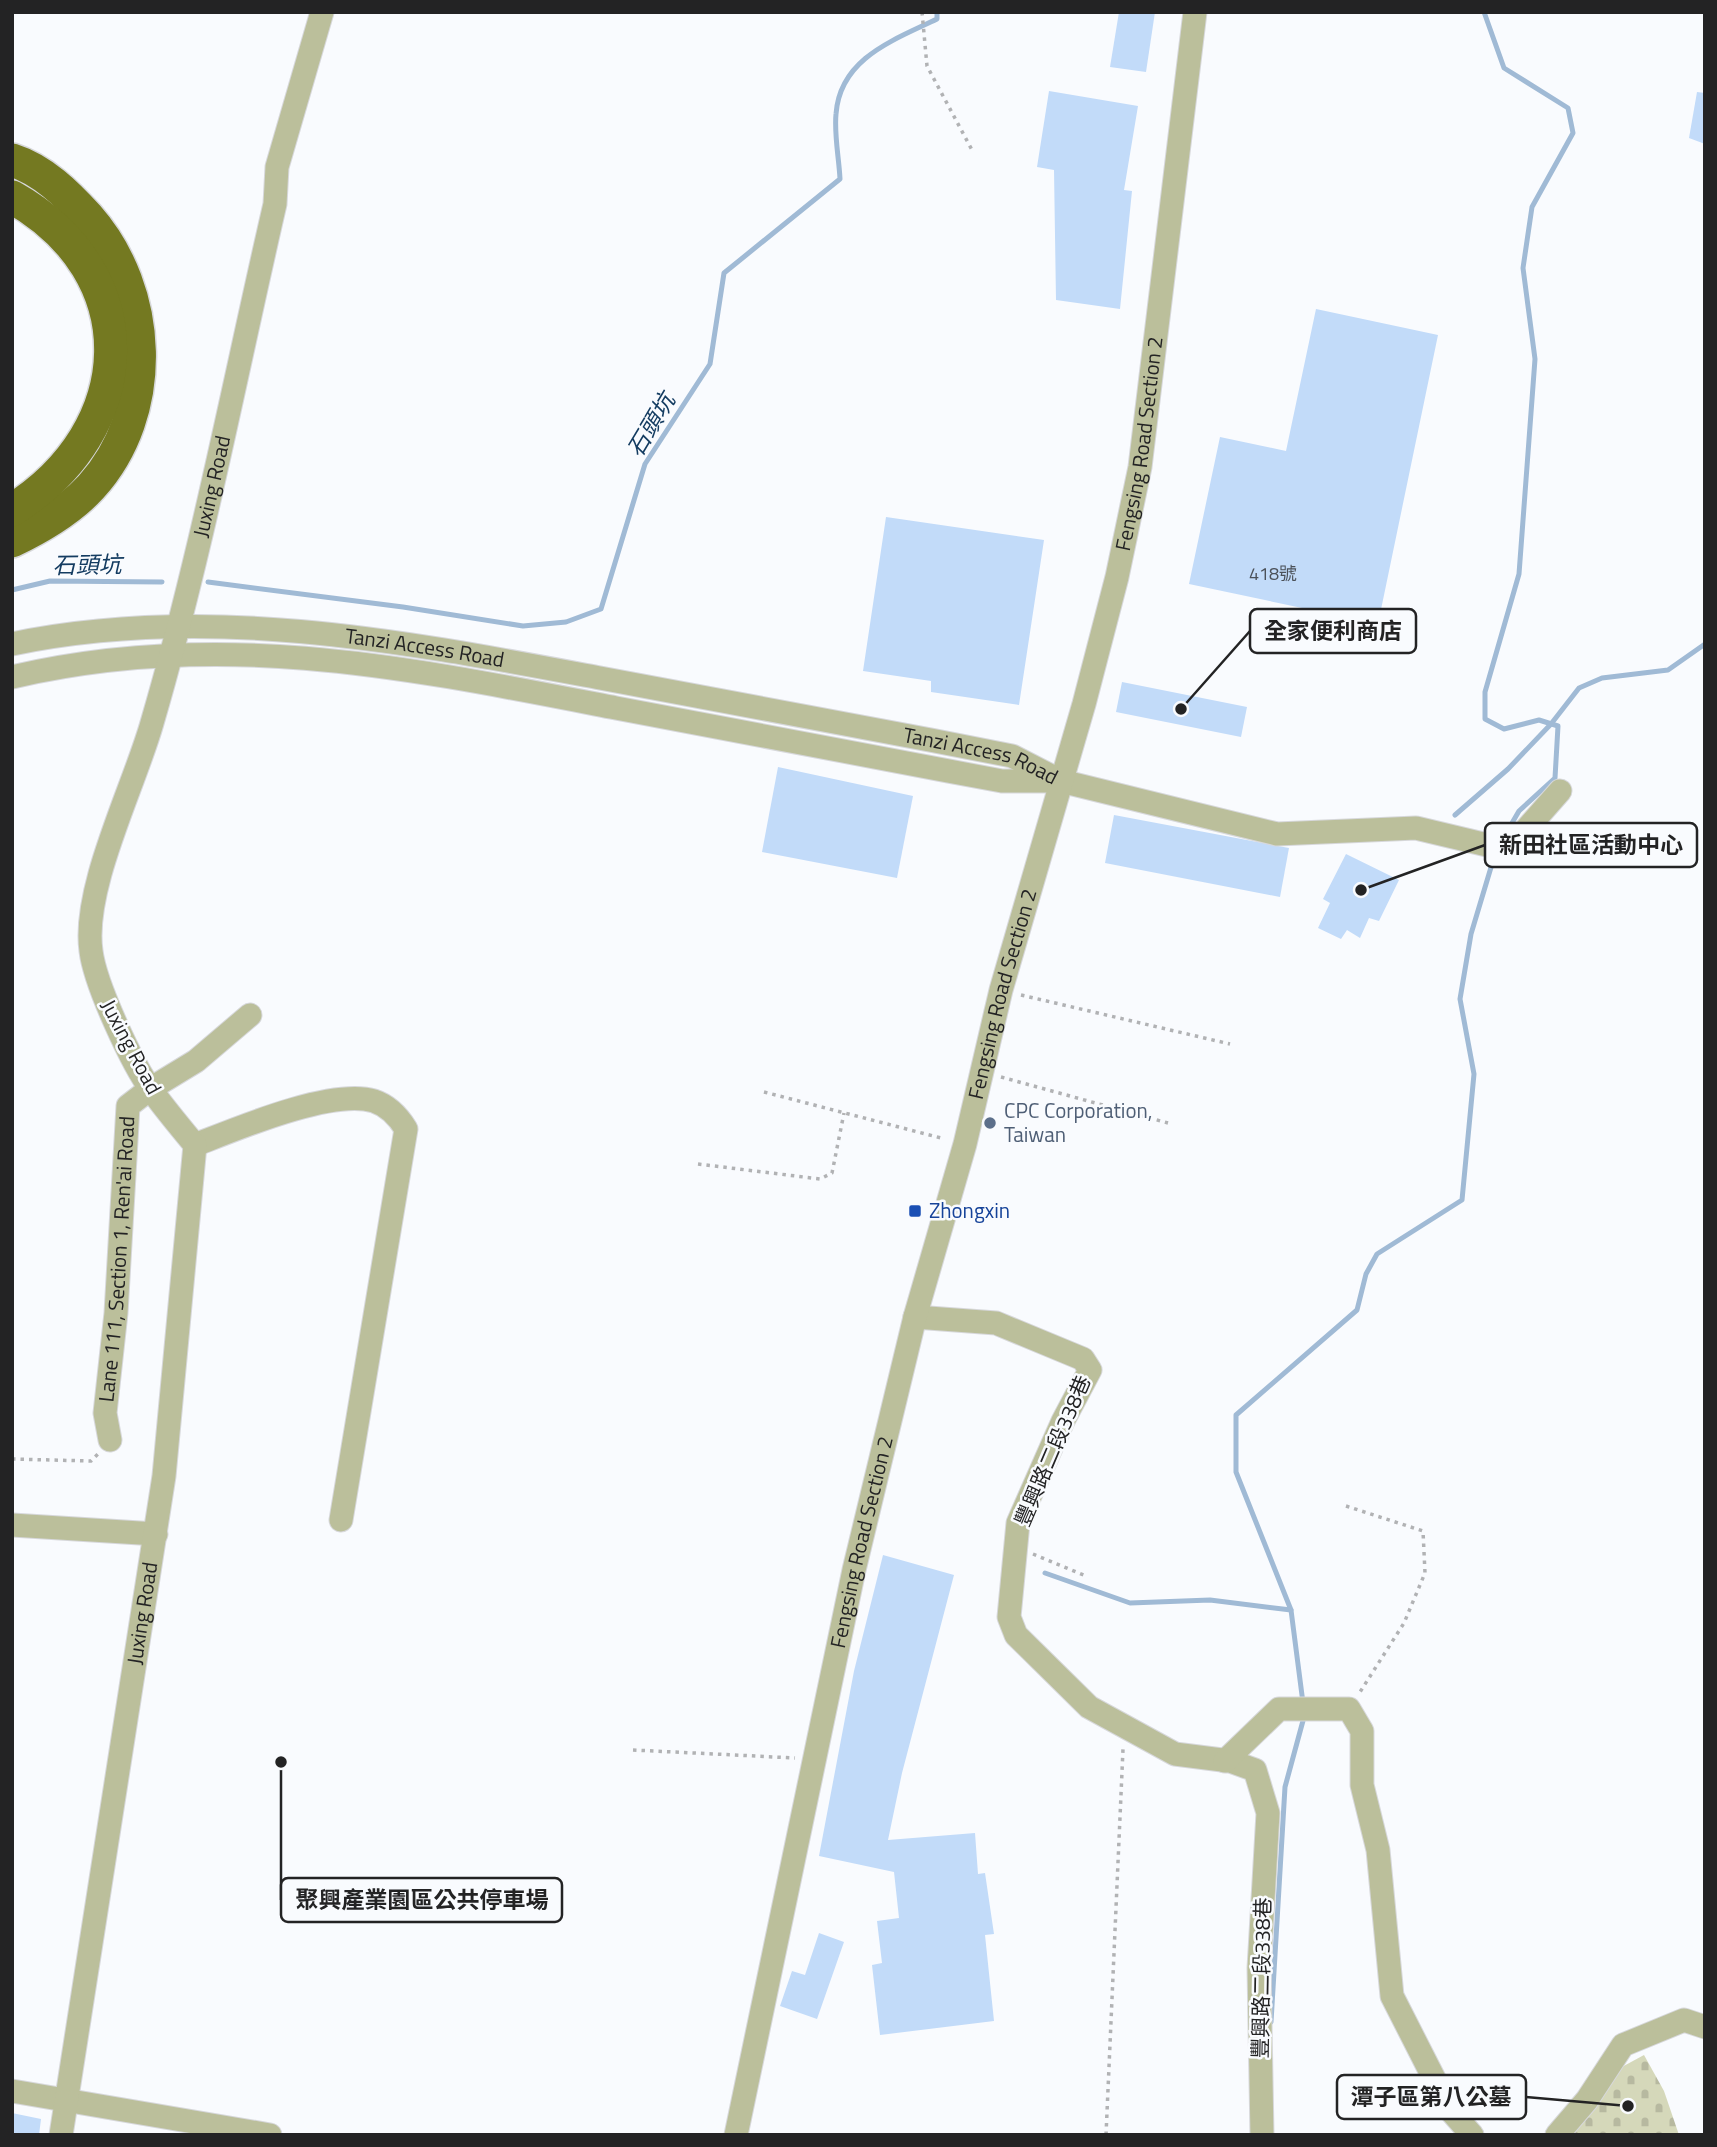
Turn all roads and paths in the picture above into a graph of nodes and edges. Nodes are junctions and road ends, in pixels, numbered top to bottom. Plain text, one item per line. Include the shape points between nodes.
1 (321, 12) edge
2 (922, 12) edge
3 (1195, 12) edge
4 (972, 150) dead end
5 (12, 160) edge
6 (12, 197) edge
7 (12, 510) edge
8 (12, 541) edge
9 (177, 627) junction
10 (12, 644) edge
11 (169, 654) junction
12 (12, 677) edge
13 (1061, 781) junction
14 (1560, 791) dead end
15 (1001, 990) junction
16 (250, 1015) dead end
17 (1230, 1044) dead end
18 (981, 1072) junction
19 (150, 1089) junction
20 (764, 1092) dead end
21 (845, 1113) junction
22 (1168, 1122) dead end
23 (195, 1144) junction
24 (965, 1144) junction
25 (698, 1164) dead end
26 (915, 1317) junction
27 (110, 1440) joint
28 (12, 1458) edge
29 (1346, 1506) dead end
30 (341, 1520) dead end
31 (12, 1525) edge
32 (156, 1534) junction
33 (1017, 1547) junction
34 (1087, 1576) dead end
35 (1349, 1709) junction
36 (1122, 1725) junction
37 (633, 1749) dead end
38 (816, 1759) junction
39 (1225, 1761) junction
40 (1705, 2027) edge
41 (12, 2091) edge
42 (66, 2101) junction
43 (61, 2135) edge
44 (270, 2135) edge
45 (736, 2135) edge
46 (1107, 2135) edge
47 (1262, 2135) edge
48 (1472, 2135) edge
49 (1557, 2135) edge

1 - 9 street, Juxing Road via 277,167 275,204
2 - 4 path via 928,66
3 - 13 street, Fengsing Road Section 2 via 1140,467 1117,577
5 - 8 highway via 48,178 114,250 135,309 139,379 124,432 90,488 42,525
6 - 7 highway via 40,213 71,241 97,287 110,345 108,390 88,437 64,471
9 - 10 street, Tanzi Access Road via 96,631
9 - 11 street, Juxing Road
9 - 13 street, Tanzi Access Road via 307,631 422,645 1012,755
11 - 12 street, Tanzi Access Road via 86,661
11 - 13 street, Tanzi Access Road via 246,652 390,667 1002,781
11 - 19 street, Juxing Road via 153,722 94,894 89,931 95,975
13 - 14 street via 1277,834 1416,828 1508,850
13 - 15 street, Fengsing Road Section 2
15 - 17 path
15 - 18 street, Fengsing Road Section 2
16 - 19 street, Lane 111, Section 1, Ren'ai Road via 196,1061
18 - 22 path
18 - 24 street, Fengsing Road Section 2
19 - 23 street, Juxing Road
19 - 27 street, Lane 111, Section 1, Ren'ai Road via 128,1106 117,1313 104,1413
20 - 21 path
21 - 24 path
21 - 25 path via 832,1173 820,1179
23 - 30 street via 273,1116 357,1099 386,1107 406,1129
23 - 32 street, Juxing Road
24 - 26 street, Fengsing Road Section 2
26 - 33 street, 豐興路二段338巷 via 996,1323 1083,1359 1090,1370 1017,1523
26 - 38 street, Fengsing Road Section 2 via 854,1570
27 - 28 path via 91,1461
29 - 35 path via 1423,1531 1425,1573 1404,1623
31 - 32 street
32 - 42 street, Juxing Road
33 - 34 path
33 - 36 street, 豐興路二段338巷 via 1009,1617 1016,1634 1089,1707
35 - 39 street via 1279,1709
35 - 48 street via 1362,1731 1362,1785 1378,1850 1392,1996 1450,2110
36 - 39 street, 豐興路二段338巷 via 1175,1755
36 - 46 path
37 - 38 path
38 - 45 street, Fengsing Road Section 2
39 - 47 street, 豐興路二段338巷 via 1255,1770 1268,1813 1259,1968
40 - 49 street via 1684,2020 1623,2045
41 - 42 street
42 - 43 street, Juxing Road
42 - 44 street

